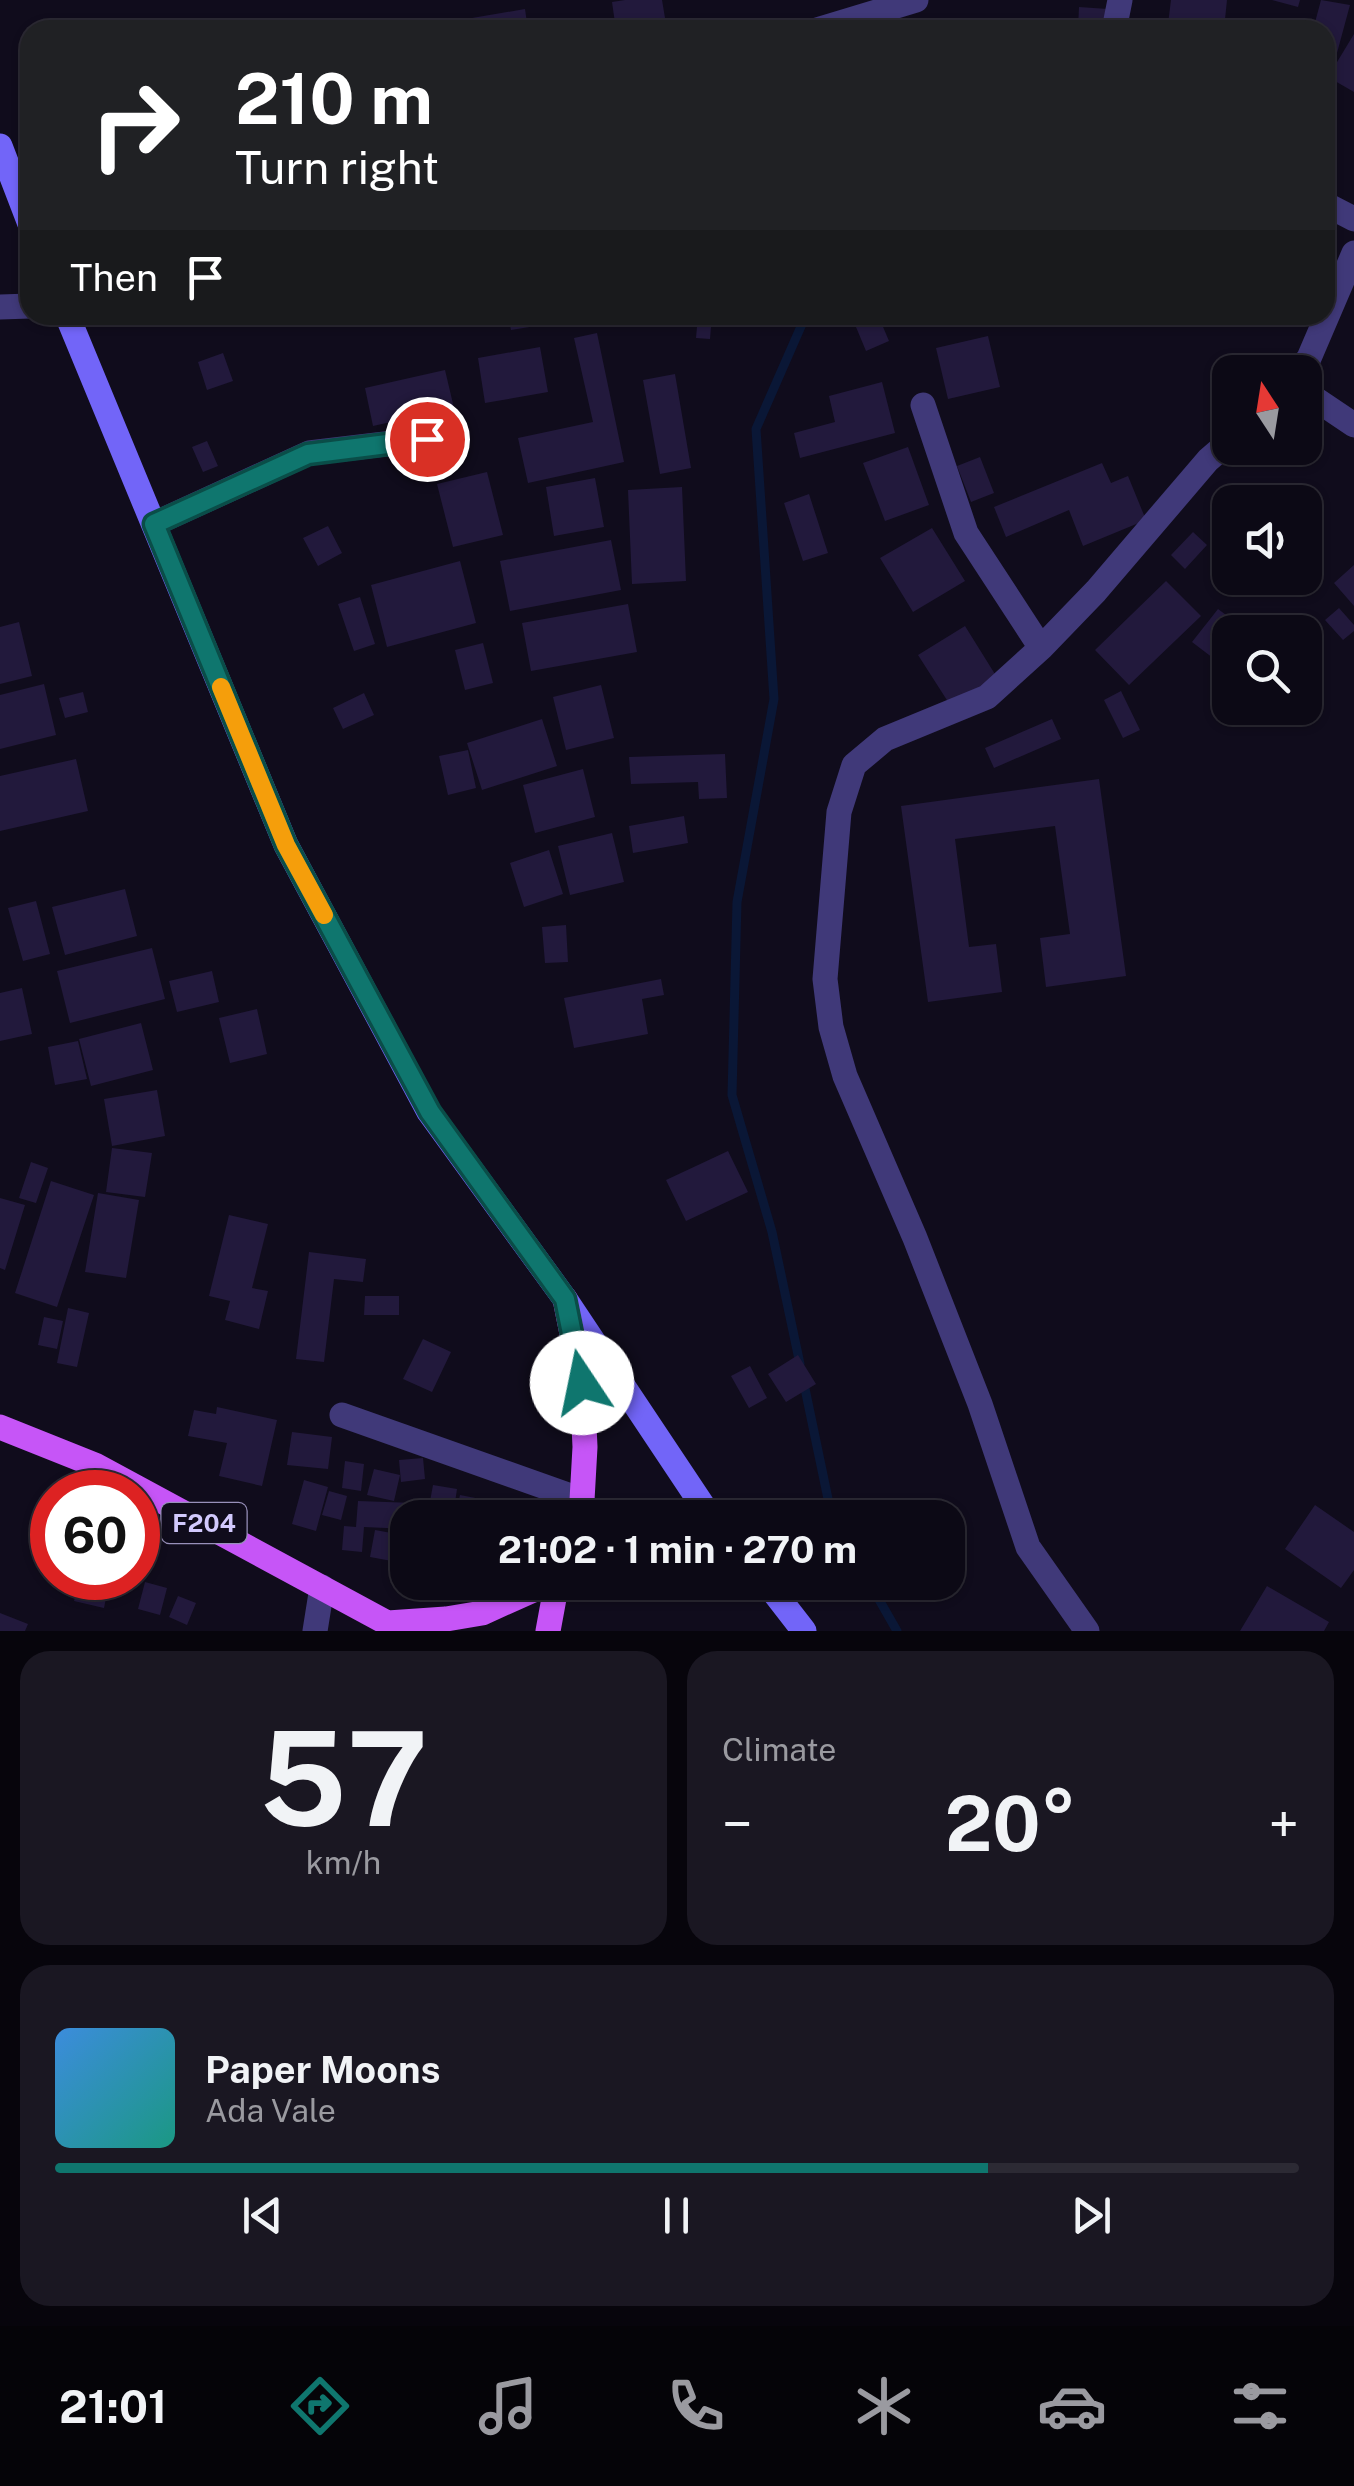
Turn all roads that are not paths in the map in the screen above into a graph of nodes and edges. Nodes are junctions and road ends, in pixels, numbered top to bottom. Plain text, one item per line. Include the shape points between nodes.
1 (916, 0) edge
2 (852, 20) edge
3 (0, 146) edge
4 (20, 198) edge
5 (1354, 253) edge
6 (1335, 297) edge
7 (71, 325) edge
8 (1323, 325) edge
9 (1310, 355) edge
10 (1322, 403) edge
11 (922, 405) dead end
12 (1354, 425) edge
13 (427, 439) dead end
14 (1212, 457) edge
15 (154, 524) junction
16 (1041, 648) junction
17 (565, 1299) junction
18 (342, 1415) dead end
19 (0, 1427) edge
20 (558, 1500) edge
21 (582, 1500) edge
22 (699, 1500) edge
23 (322, 1587) junction
24 (512, 1600) edge
25 (552, 1600) edge
26 (780, 1600) edge
27 (395, 1627) edge
28 (315, 1631) edge
29 (548, 1631) edge
30 (804, 1631) edge
31 (1087, 1631) edge

1 - 2 street
3 - 4 main road
5 - 6 street
7 - 15 main road
8 - 9 street
10 - 12 street
11 - 16 street via 966,533
13 - 15 street via 308,454
14 - 16 street
15 - 17 main road via 286,845 430,1112
16 - 31 street via 987,697 886,739 854,765 839,812 825,979 846,1076 916,1238 1028,1547
17 - 21 main road via 582,1383
17 - 22 main road
18 - 20 street
19 - 23 main road, F204 via 95,1465
23 - 27 main road, F204
23 - 28 street
24 - 27 main road via 482,1613
25 - 29 main road
26 - 30 main road

